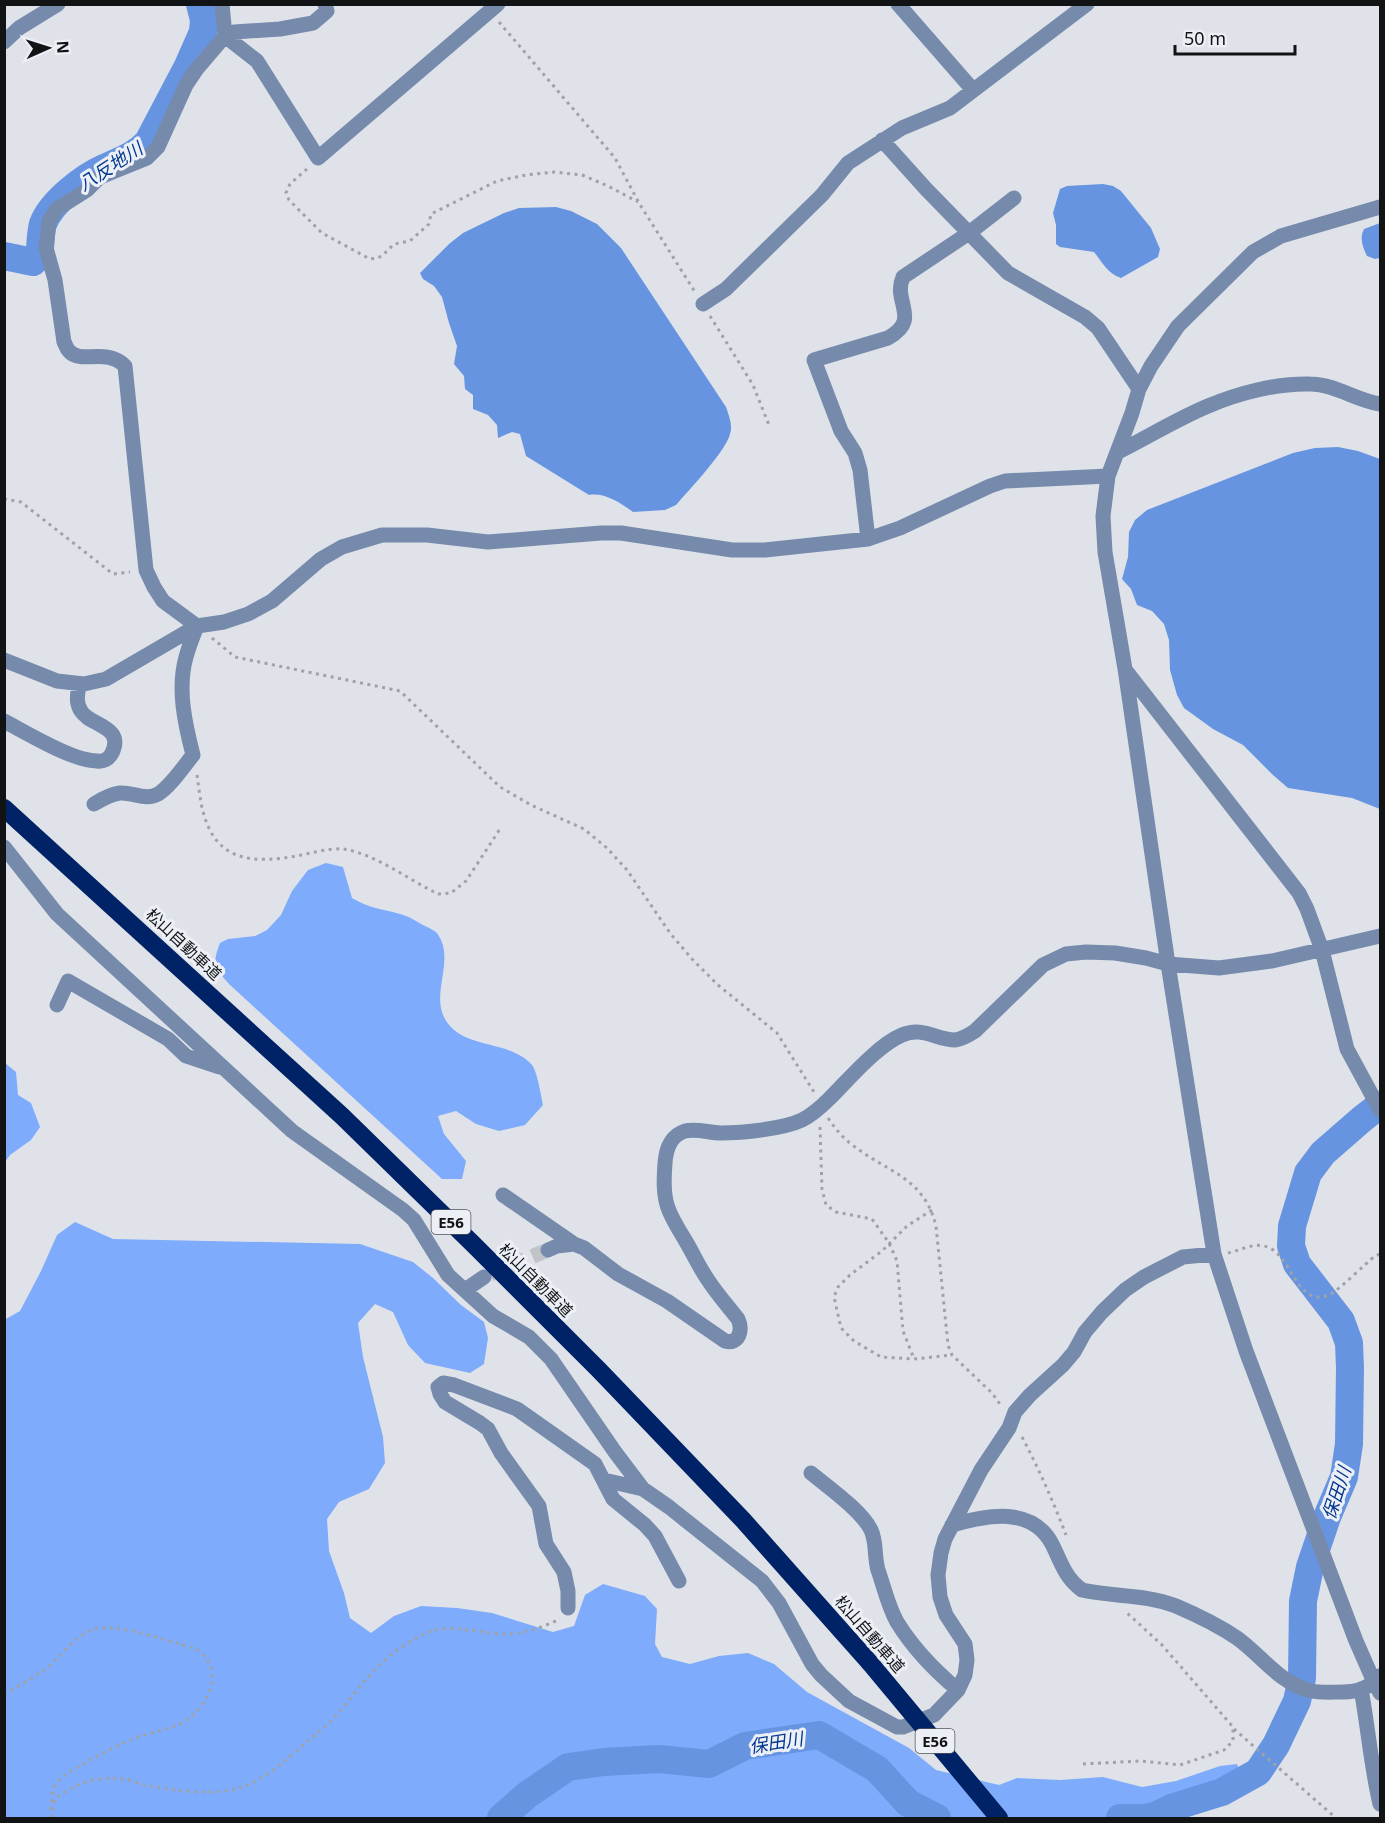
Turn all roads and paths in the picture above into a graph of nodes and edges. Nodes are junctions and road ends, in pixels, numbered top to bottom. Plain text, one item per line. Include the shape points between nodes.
1 (58, 4) edge
2 (222, 4) edge
3 (325, 4) edge
4 (898, 4) edge
5 (1087, 4) edge
6 (491, 7) edge
7 (225, 36) junction
8 (4, 42) edge
9 (973, 90) junction
10 (882, 140) junction
11 (318, 158) junction
12 (1014, 198) dead end
13 (639, 203) junction
14 (1380, 207) edge
15 (969, 233) junction
16 (703, 304) junction
17 (1139, 389) junction
18 (1380, 404) edge
19 (769, 425) dead end
20 (1118, 452) junction
21 (1108, 476) junction
22 (4, 499) edge
23 (868, 539) junction
24 (146, 570) junction
25 (197, 626) junction
26 (4, 660) edge
27 (1125, 669) junction
28 (79, 684) junction
29 (4, 721) edge
30 (193, 755) junction
31 (94, 804) dead end
32 (4, 808) edge
33 (500, 829) dead end
34 (4, 847) edge
35 (1380, 936) edge
36 (1322, 950) junction
37 (1168, 964) junction
38 (57, 1005) dead end
39 (224, 1068) junction
40 (1377, 1104) edge
41 (820, 1107) junction
42 (503, 1195) dead end
43 (932, 1210) junction
44 (889, 1243) junction
45 (574, 1244) junction
46 (548, 1250) tunnel mouth
47 (1214, 1254) junction
48 (1380, 1254) edge
49 (484, 1277) tunnel mouth
50 (465, 1290) junction
51 (951, 1355) junction
52 (914, 1359) junction
53 (1012, 1420) junction
54 (811, 1473) dead end
55 (604, 1480) junction
56 (643, 1489) junction
57 (952, 1525) junction
58 (1067, 1539) dead end
59 (679, 1581) dead end
60 (1107, 1594) junction
61 (568, 1608) joint
62 (1374, 1685) edge
63 (958, 1690) junction
64 (4, 1694) edge
65 (1233, 1727) junction
66 (1083, 1764) dead end
67 (1380, 1804) edge
68 (51, 1817) edge
69 (999, 1818) edge
70 (1336, 1818) edge

1 - 8 street
2 - 7 street
3 - 7 street via 327,11 313,23
4 - 9 street
5 - 9 street
6 - 11 street
6 - 13 path via 615,158
7 - 11 street via 257,61
7 - 24 street via 186,85 158,147 147,158 100,177 57,209 47,233 46,248 69,351 76,356 110,356 124,366
9 - 10 street via 950,108
10 - 15 street
10 - 16 street via 848,163 822,195 726,289
11 - 13 path via 290,184 286,193 289,200 322,233 370,259 382,256 394,244 410,241 429,224 431,214 497,181 554,172 582,175
12 - 15 street
13 - 16 path
14 - 17 street via 1281,236 1253,252 1178,326
15 - 17 street via 1008,273 1098,328
15 - 23 street via 903,277 899,285 905,313 898,332 814,360 842,431 855,453
16 - 19 path via 753,385
17 - 20 street
18 - 20 street via 1312,384 1281,386 1208,406
20 - 21 street
21 - 23 street via 1005,481
21 - 27 street via 1102,516 1105,552
22 - 24 path via 21,502 113,574
23 - 25 street via 732,550 621,533 488,542 382,535 342,547 321,559 272,601 248,615
24 - 25 street via 163,601
25 - 28 street via 106,679
25 - 30 street via 182,679 184,725
25 - 41 path via 235,657 400,691 500,788 584,829 627,870 692,959 777,1033
26 - 28 street via 57,681
27 - 36 street via 1299,893
27 - 37 street
28 - 29 street via 79,709 110,731 114,740 110,758 94,762 64,752
30 - 31 street via 156,795 122,792
30 - 33 path via 204,817 218,843 234,855 281,858 348,850 438,894 451,893 466,881
32 - 69 highway, 松山自動車道 / E56, bridge via 342,1116 598,1370 743,1520 870,1663
34 - 39 street via 57,914
35 - 36 street
36 - 37 street via 1242,966
36 - 40 street via 1347,1049
37 - 41 street via 1115,953 1066,954 1042,965 966,1037 957,1040 918,1033 893,1040
37 - 47 street
38 - 39 street via 68,981 168,1039 186,1056
39 - 50 street via 292,1131 404,1210 448,1275
41 - 43 path via 838,1132 919,1190
41 - 44 path via 822,1189 826,1205 836,1212 872,1219
41 - 45 street via 789,1125 724,1133 686,1131 668,1145 664,1176 668,1208 708,1280 738,1319 741,1326 736,1341 725,1341
42 - 45 street
43 - 44 path
43 - 51 path
44 - 52 path via 897,1261 903,1331
44 - 52 path via 838,1287 835,1303 841,1328 854,1341 881,1357
45 - 46 street
47 - 48 path via 1264,1245 1278,1253 1307,1295 1314,1297 1330,1295
47 - 53 street via 1183,1257 1125,1290 1084,1332 1074,1352 1030,1395
47 - 62 street via 1250,1362
49 - 50 street
50 - 56 street via 493,1316 540,1346
51 - 52 path
51 - 53 path via 992,1393
53 - 57 street
53 - 58 path via 1039,1471
54 - 63 street via 863,1518 871,1531 876,1564 896,1620 934,1670
55 - 56 street
55 - 59 street via 613,1499 655,1536
55 - 61 street via 595,1464 517,1409 454,1385 443,1383 438,1387 445,1402 488,1430 539,1506 546,1544 564,1572
56 - 63 street via 762,1581 779,1603 812,1664 849,1701 903,1727 934,1715
57 - 60 street via 993,1517 1017,1517 1032,1522 1044,1531 1066,1576 1074,1584 1082,1590
57 - 63 street via 938,1575 946,1615 964,1644 967,1660
60 - 62 street via 1159,1600 1217,1625 1286,1680 1309,1690 1339,1692
60 - 65 path via 1162,1645
61 - 68 path via 562,1619 525,1631 506,1634 434,1630 396,1651 370,1673 330,1721 254,1783 231,1790 207,1791 144,1785 124,1779 84,1782 55,1799
62 - 67 street via 1371,1745
64 - 68 path via 48,1666 73,1641 101,1628 119,1628 194,1648 204,1653 211,1664 213,1677 200,1708 186,1721 131,1739 69,1773 51,1795
65 - 66 path via 1233,1741 1224,1750 1180,1766 1140,1761
65 - 70 path

